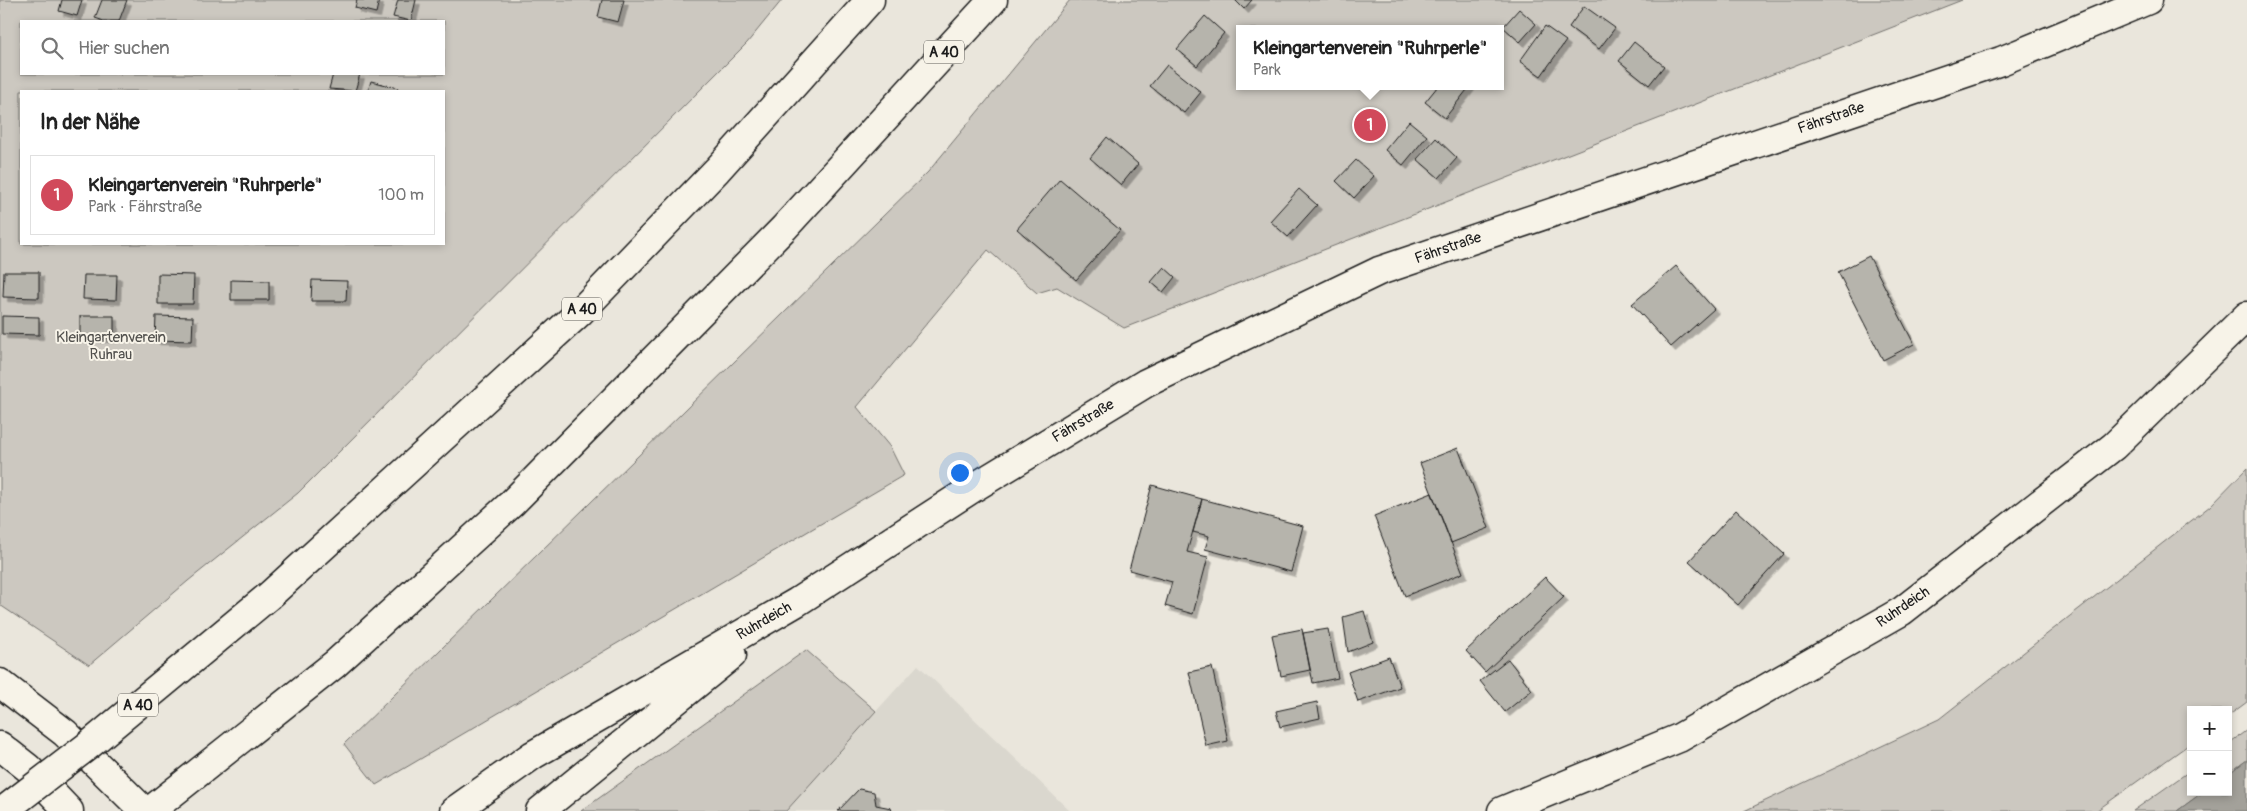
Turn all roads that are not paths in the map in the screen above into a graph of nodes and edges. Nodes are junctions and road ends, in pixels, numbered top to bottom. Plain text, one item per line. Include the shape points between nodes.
1 (870, 0) edge
2 (992, 0) edge
3 (2148, 0) edge
4 (2247, 316) edge
5 (797, 602) junction
6 (0, 683) edge
7 (0, 746) edge
8 (3, 811) edge
9 (70, 811) edge
10 (144, 811) edge
11 (150, 811) edge
12 (454, 811) edge
13 (540, 811) edge
14 (1502, 811) edge

1 - 8 main road, A 40, bridge via 717,170 578,313 270,595 89,745
2 - 11 main road, A 40 via 784,228 512,503 336,664
3 - 5 main road, Fährstraße via 2000,61 1380,271 1146,383 973,488
4 - 14 main road, Ruhrdeich via 2114,446 1902,611 1679,738
5 - 12 main road, Ruhrdeich via 533,754
5 - 13 main road, Ruhrdeich
6 - 10 main road via 65,733
7 - 9 main road via 28,768

